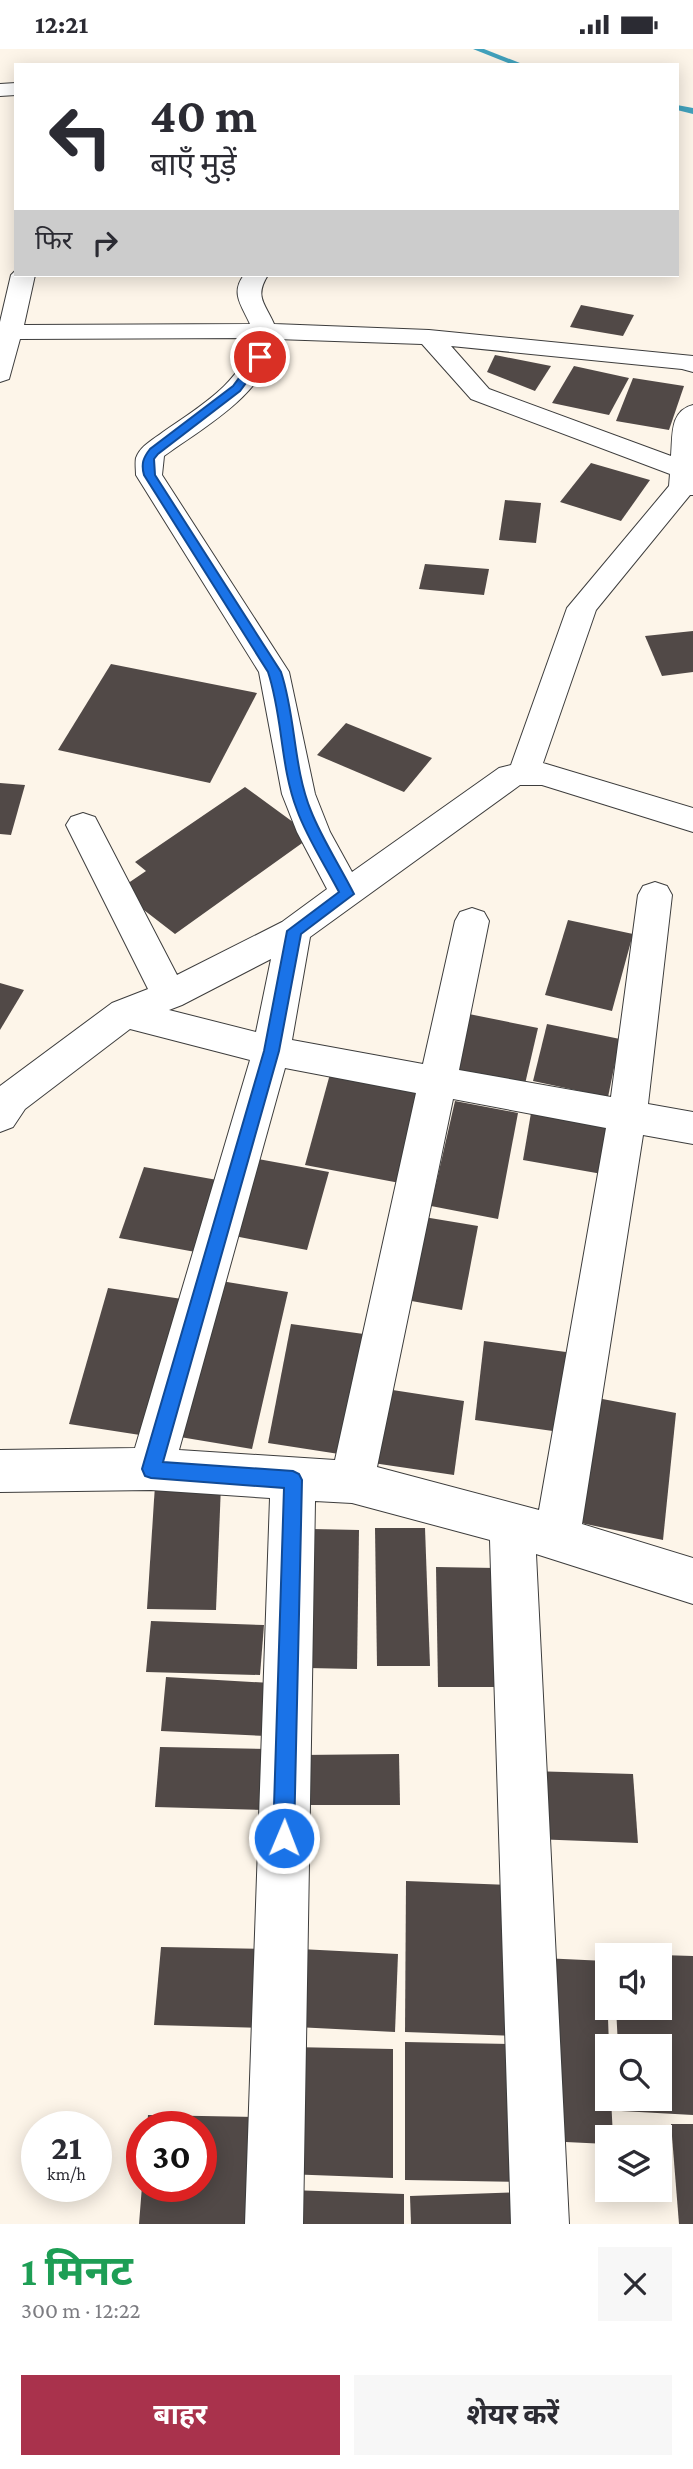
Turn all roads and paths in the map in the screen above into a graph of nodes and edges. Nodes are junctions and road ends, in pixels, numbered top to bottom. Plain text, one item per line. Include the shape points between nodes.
1 (22, 277) edge
2 (254, 277) edge
3 (5, 332) edge
4 (264, 332) junction
5 (429, 337) junction
6 (693, 365) edge
7 (0, 374) edge
8 (693, 413) edge
9 (686, 481) edge
10 (524, 773) junction
11 (693, 820) edge
12 (83, 825) dead end
13 (347, 894) junction
14 (655, 895) dead end
15 (472, 921) dead end
16 (294, 931) junction
17 (169, 995) junction
18 (125, 1013) junction
19 (271, 1051) junction
20 (440, 1080) junction
21 (0, 1116) edge
22 (627, 1117) junction
23 (693, 1128) edge
24 (151, 1469) junction
25 (0, 1471) edge
26 (293, 1480) junction
27 (352, 1482) junction
28 (535, 1532) junction
29 (693, 1581) edge
30 (274, 2224) edge
31 (540, 2224) edge

1 - 3 street
2 - 4 street via 247,293
3 - 4 street
3 - 7 street
4 - 5 street
4 - 13 street via 260,357 237,388 154,451 147,467 274,672 304,810
5 - 6 street
5 - 9 street via 481,394
8 - 9 street via 687,420
9 - 10 street via 582,608
10 - 11 street via 543,774
10 - 13 street via 510,776
12 - 17 street
13 - 16 street
14 - 22 street
15 - 20 street
16 - 17 street
16 - 19 street
17 - 18 street
18 - 19 street
18 - 21 street via 12,1098
19 - 20 street
19 - 24 street
20 - 22 street
20 - 27 street
22 - 23 street
22 - 28 street
24 - 25 street
24 - 26 street
26 - 27 street
26 - 30 street
27 - 28 street
28 - 29 street
28 - 31 street

